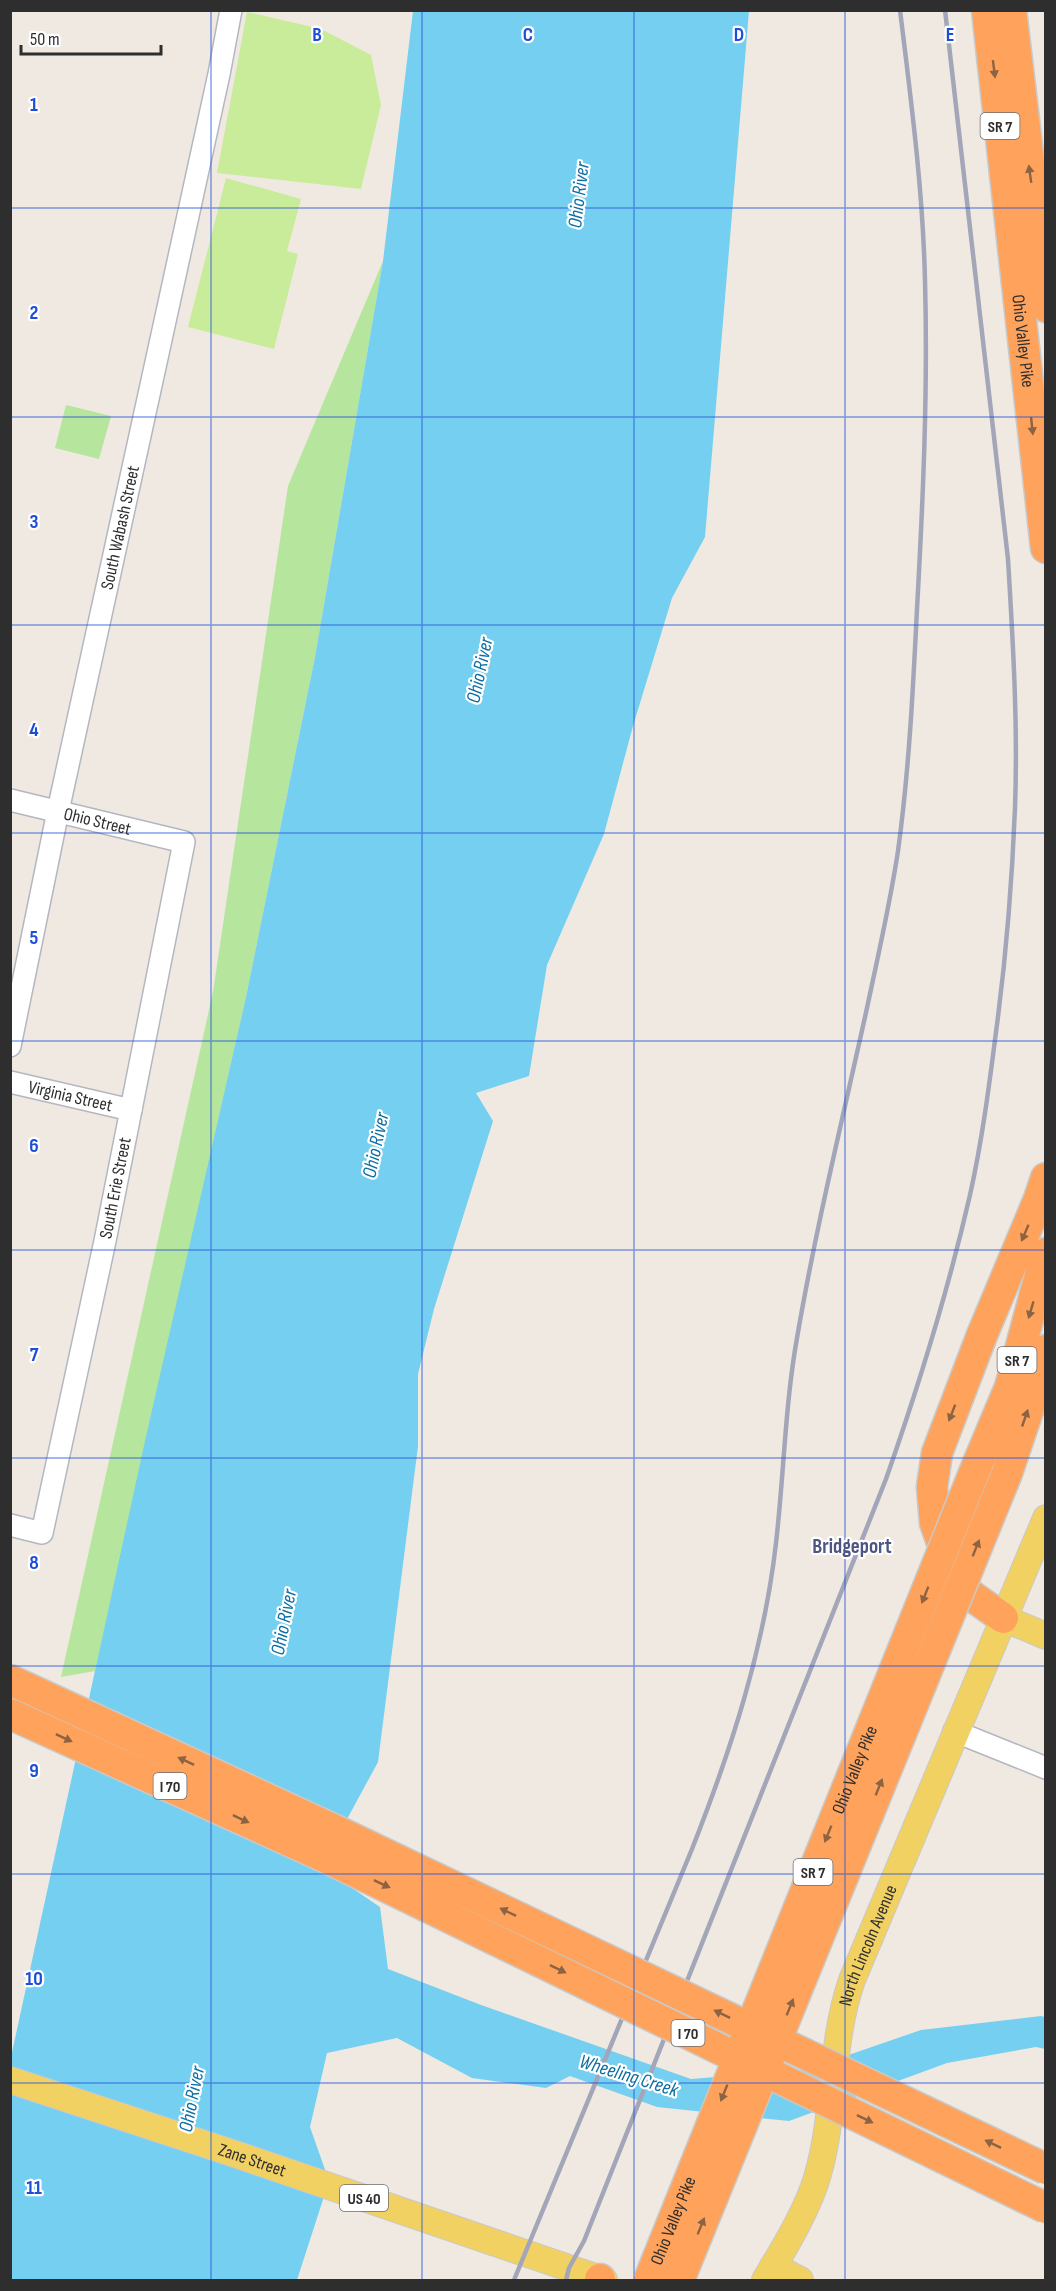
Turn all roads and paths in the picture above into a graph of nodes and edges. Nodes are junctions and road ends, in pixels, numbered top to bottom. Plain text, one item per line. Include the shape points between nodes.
1 (231, 10) edge
2 (987, 10) edge
3 (1011, 10) edge
4 (1025, 237) junction
5 (1046, 307) edge
6 (1046, 548) edge
7 (10, 800) edge
8 (58, 811) junction
9 (184, 842) joint
10 (10, 1046) edge
11 (10, 1082) edge
12 (131, 1110) junction
13 (1046, 1178) edge
14 (1046, 1254) edge
15 (1046, 1350) edge
16 (1046, 1518) edge
17 (10, 1525) edge
18 (1003, 1618) junction
19 (1046, 1636) edge
20 (10, 1680) edge
21 (10, 1714) edge
22 (954, 1731) junction
23 (1046, 1768) edge
24 (10, 2080) edge
25 (1046, 2169) edge
26 (1046, 2208) edge
27 (769, 2273) edge
28 (601, 2280) edge
29 (648, 2280) edge
30 (679, 2280) edge
31 (801, 2280) edge

1 - 8 street, South Wabash Street
2 -> 4 highway, SR 7
4 -> 3 highway, SR 7 via 1020,102
4 - 5 highway, Ohio Valley Pike / SR 7
4 -> 6 highway, Ohio Valley Pike / SR 7
7 - 8 street, Ohio Street
8 - 9 street, Ohio Street
8 - 10 street, South Wabash Street
9 - 12 street, South Erie Street
11 - 12 street, Virginia Street
12 - 17 street, South Erie Street via 42,1533
13 -> 18 highway via 937,1453 932,1487 935,1523 948,1559 969,1594
14 -> 29 highway, Ohio Valley Pike / SR 7, bridge via 1010,1388
30 -> 15 highway, Ohio Valley Pike / SR 7, bridge via 1006,1473
16 - 18 main road, North Lincoln Avenue
18 - 19 main road
18 - 22 main road, North Lincoln Avenue
25 -> 20 highway, I 70, bridge
21 -> 26 highway, I 70, bridge via 329,1859
22 - 23 street
22 - 27 main road, North Lincoln Avenue, bridge via 852,1980 841,2018 823,2154 810,2196
24 - 28 main road, Zane Street / US 40
27 - 31 main road

